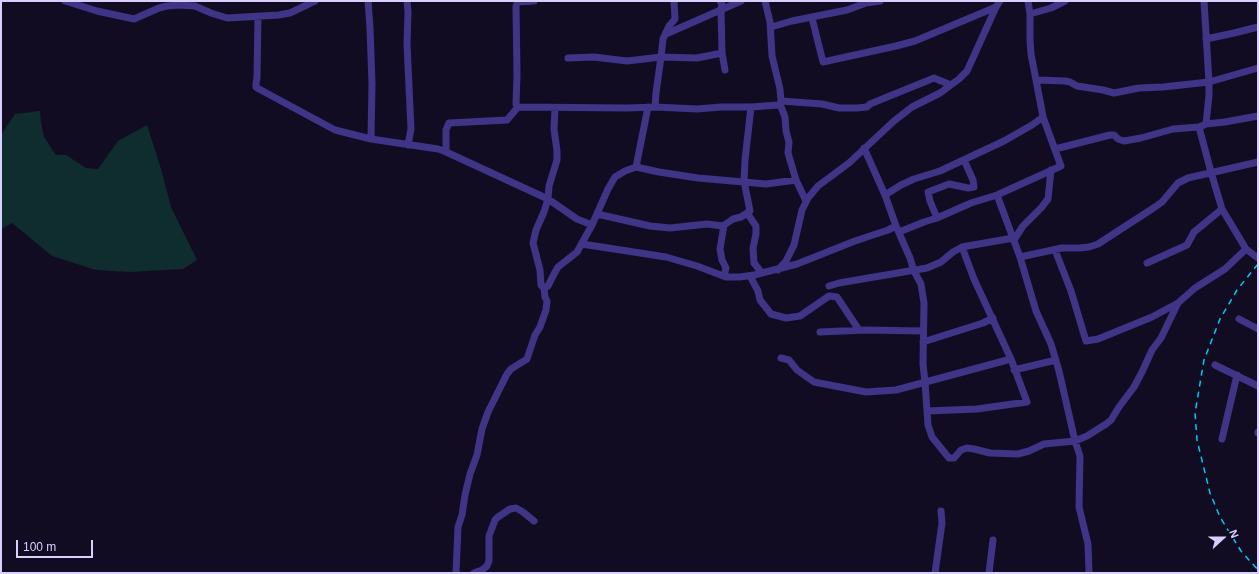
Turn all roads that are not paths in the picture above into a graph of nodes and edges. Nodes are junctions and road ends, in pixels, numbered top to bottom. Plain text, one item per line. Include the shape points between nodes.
1 (315, 1) edge
2 (368, 1) edge
3 (407, 1) edge
4 (534, 1) edge
5 (674, 1) edge
6 (720, 1) edge
7 (742, 1) edge
8 (765, 1) edge
9 (880, 1) edge
10 (1028, 1) edge
11 (1065, 1) edge
12 (1204, 1) edge
13 (65, 2) edge
14 (518, 2) edge
15 (866, 2) edge
16 (196, 4) edge
17 (998, 4) edge
18 (721, 9) junction
19 (1030, 14) junction
20 (258, 17) junction
21 (812, 18) junction
22 (770, 27) junction
23 (1258, 27) edge
24 (666, 34) junction
25 (1206, 39) junction
26 (722, 52) junction
27 (661, 57) junction
28 (568, 58) dead end
29 (1258, 68) edge
30 (725, 70) dead end
31 (1037, 80) junction
32 (1209, 82) junction
33 (950, 85) junction
34 (780, 103) junction
35 (518, 107) junction
36 (651, 107) junction
37 (751, 107) junction
38 (554, 108) junction
39 (1043, 116) junction
40 (1258, 116) edge
41 (1203, 126) junction
42 (371, 139) junction
43 (408, 145) junction
44 (864, 148) junction
45 (1055, 149) junction
46 (446, 152) junction
47 (964, 160) junction
48 (1258, 162) edge
49 (636, 167) junction
50 (1051, 170) junction
51 (1211, 172) junction
52 (796, 180) junction
53 (744, 181) junction
54 (886, 195) junction
55 (997, 196) junction
56 (548, 199) junction
57 (806, 201) junction
58 (1222, 209) junction
59 (747, 213) junction
60 (597, 214) junction
61 (937, 218) junction
62 (592, 225) junction
63 (723, 226) junction
64 (897, 229) junction
65 (1013, 239) junction
66 (582, 244) junction
67 (962, 247) junction
68 (1246, 249) junction
69 (1055, 250) junction
70 (1020, 257) junction
71 (1258, 258) edge
72 (1146, 263) dead end
73 (778, 270) junction
74 (914, 271) junction
75 (762, 273) junction
76 (724, 276) junction
77 (750, 276) junction
78 (829, 286) dead end
79 (544, 288) junction
80 (1178, 303) junction
81 (993, 318) junction
82 (1239, 319) dead end
83 (1258, 328) edge
84 (859, 330) junction
85 (923, 331) junction
86 (820, 332) dead end
87 (922, 342) junction
88 (781, 358) dead end
89 (1011, 359) junction
90 (1056, 360) junction
91 (1215, 365) dead end
92 (1014, 370) junction
93 (1237, 375) junction
94 (925, 382) junction
95 (1258, 386) edge
96 (927, 411) junction
97 (1222, 439) dead end
98 (1075, 441) junction
99 (941, 511) dead end
100 (534, 521) dead end
101 (993, 540) dead end
102 (456, 573) edge
103 (474, 573) edge
104 (935, 573) edge
105 (989, 573) edge
106 (1089, 573) edge

1 - 20 street via 280,16
2 - 42 street via 372,84
3 - 43 street via 411,129
4 - 14 street
5 - 24 street via 675,19
6 - 18 street
7 - 18 street
8 - 22 street
9 - 15 street
10 - 19 street
11 - 19 street
12 - 25 street
13 - 16 street via 134,19 167,6
14 - 35 street
15 - 21 street via 847,10
16 - 20 street via 211,13 228,18
17 - 21 street via 915,40 823,62
17 - 33 street via 967,71
18 - 24 street
18 - 26 street
19 - 31 street via 1030,40
20 - 42 street via 256,87 335,130
21 - 22 street
22 - 34 street
23 - 25 street
24 - 27 street
25 - 32 street
26 - 27 street via 697,58
26 - 30 street
27 - 28 street via 627,61
27 - 36 street via 656,93
29 - 32 street
31 - 32 street via 1065,81 1077,86 1114,93 1139,88
31 - 39 street
32 - 41 street
33 - 34 street via 934,78 867,107 839,108 822,104
33 - 44 street via 912,107
34 - 37 street
34 - 52 street via 785,117 788,153
35 - 38 street
35 - 46 street via 508,120 448,124
36 - 37 street
36 - 38 street
36 - 49 street
37 - 53 street
38 - 56 street via 557,160
39 - 45 street
39 - 47 street via 1018,134
40 - 41 street
41 - 45 street via 1174,129 1124,141 1114,135
41 - 51 street
42 - 43 street
43 - 46 street
44 - 54 street
44 - 57 street via 849,163 818,186
45 - 50 street via 1061,166
46 - 56 street
47 - 54 street via 914,179
47 - 61 street via 974,186 968,188 949,184 928,192
48 - 51 street
49 - 53 street via 698,178
49 - 60 street via 615,178
50 - 55 street
50 - 65 street via 1048,199
51 - 58 street
51 - 69 street via 1178,183 1158,204 1098,244
52 - 53 street via 766,184
52 - 57 street
53 - 59 street via 750,212
54 - 64 street
55 - 61 street via 970,203
55 - 65 street
56 - 62 street
56 - 79 street via 533,243 541,285
57 - 73 street via 794,245
58 - 68 street
58 - 72 street via 1194,232 1187,245
59 - 63 street
59 - 75 street via 756,226 754,263
60 - 62 street
60 - 63 street via 670,228 707,224
61 - 64 street
62 - 66 street
63 - 76 street via 720,249 726,268
64 - 73 street via 855,241
64 - 74 street
65 - 67 street
65 - 70 street
66 - 76 street via 666,257
66 - 79 street via 577,252 558,267 548,286
67 - 74 street via 941,262
67 - 81 street
68 - 71 street
68 - 80 street via 1225,269 1195,288
69 - 70 street
69 - 80 street via 1075,302 1086,341 1098,339 1152,317
70 - 90 street via 1036,311
73 - 75 street
74 - 78 street
74 - 85 street via 923,293
75 - 77 street
76 - 77 street
77 - 84 street via 760,300 771,314 786,318 800,316 829,296 837,298
79 - 102 street via 546,310 528,358 507,374 482,429 458,527
80 - 98 street via 1134,387 1111,420
81 - 87 street
81 - 89 street
82 - 83 street
84 - 85 street
84 - 86 street
85 - 87 street
87 - 94 street
88 - 94 street via 789,360 797,370 814,382 866,392 896,390
89 - 92 street
89 - 94 street
90 - 92 street
90 - 98 street
91 - 93 street
92 - 96 street via 1027,402 977,409
93 - 95 street
93 - 97 street
94 - 96 street
96 - 98 street via 932,437 949,458 954,458 967,448 990,453 1018,454 1044,444
98 - 106 street via 1080,456 1079,507 1088,544
99 - 104 street via 942,523
100 - 103 street via 516,508 498,517 489,536 488,566
101 - 105 street

